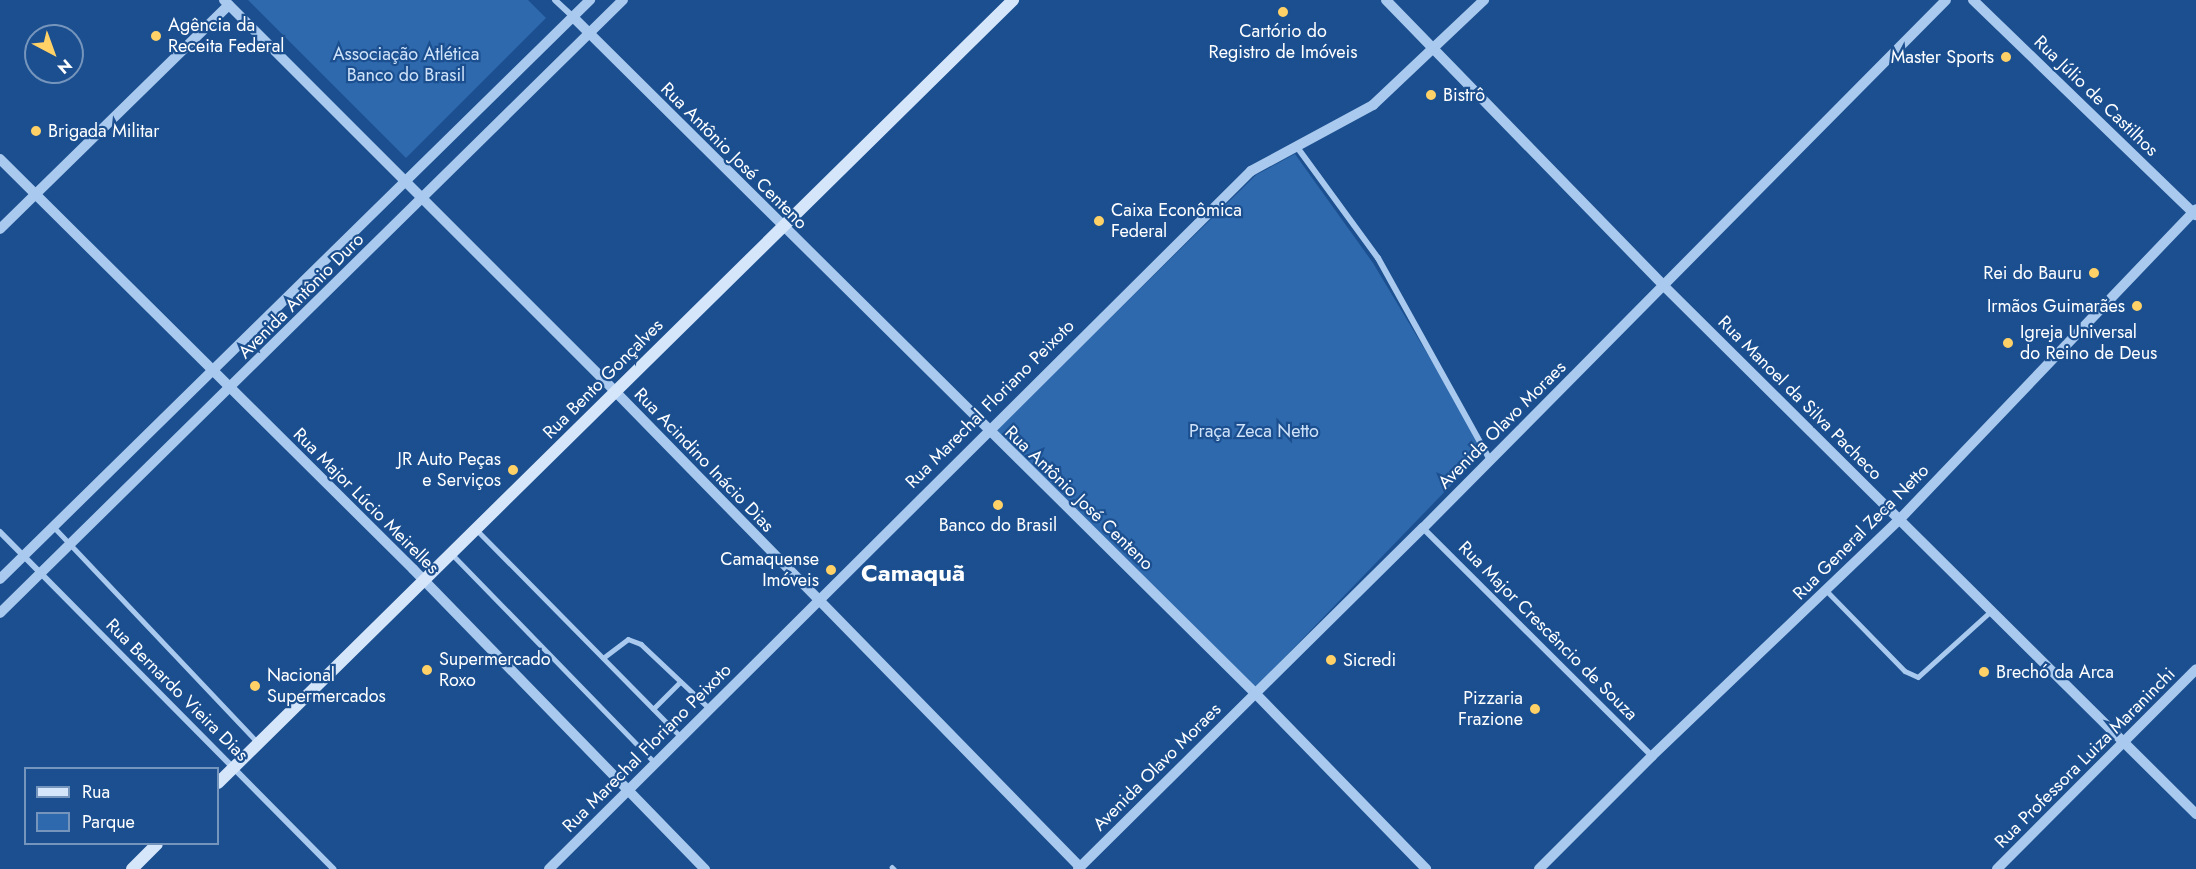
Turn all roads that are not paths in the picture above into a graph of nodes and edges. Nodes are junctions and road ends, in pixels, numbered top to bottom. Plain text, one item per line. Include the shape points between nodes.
1 (555, 0) edge
2 (590, 0) edge
3 (623, 0) edge
4 (1013, 0) edge
5 (1386, 0) edge
6 (1484, 0) edge
7 (1946, 0) edge
8 (1973, 0) edge
9 (228, 2) edge
10 (573, 17) junction
11 (589, 33) junction
12 (1436, 49) junction
13 (1298, 147) junction
14 (0, 159) edge
15 (406, 182) junction
16 (35, 195) junction
17 (422, 199) junction
18 (2195, 212) edge
19 (781, 226) junction
20 (0, 229) edge
21 (1664, 286) junction
22 (213, 372) junction
23 (230, 389) junction
24 (616, 393) junction
25 (986, 430) junction
26 (1490, 460) junction
27 (1899, 520) junction
28 (54, 527) junction
29 (1423, 528) junction
30 (477, 531) junction
31 (0, 532) edge
32 (69, 543) junction
33 (453, 555) junction
34 (24, 556) junction
35 (40, 572) junction
36 (0, 579) edge
37 (425, 582) junction
38 (1826, 590) junction
39 (818, 601) junction
40 (1993, 609) junction
41 (0, 613) edge
42 (603, 658) junction
43 (2196, 669) edge
44 (680, 682) junction
45 (1254, 693) junction
46 (653, 709) junction
47 (710, 709) junction
48 (681, 737) junction
49 (2123, 742) junction
50 (258, 743) junction
51 (1652, 756) junction
52 (656, 763) junction
53 (233, 768) junction
54 (219, 782) edge
55 (627, 792) junction
56 (2196, 814) edge
57 (155, 845) edge
58 (1080, 868) edge
59 (132, 869) edge
60 (333, 869) edge
61 (549, 869) edge
62 (705, 869) edge
63 (1426, 869) edge
64 (1539, 869) edge
65 (1996, 869) edge

1 - 10 street, Rua Antônio José Centeno
2 - 10 street, Avenida Antônio Duro
3 - 11 street, Avenida Antônio Duro
4 - 19 main road, Rua Bento Gonçalves
5 - 12 street, Rua Manoel da Silva Pacheco
6 - 12 street, Rua Marechal Floriano Peixoto
7 - 21 street, Avenida Olavo Moraes
8 - 18 street, Rua Júlio de Castilhos
9 - 15 street, Rua Acindino Inácio Dias
9 - 16 street
10 - 11 street, Rua Antônio José Centeno
10 - 15 street, Avenida Antônio Duro
11 - 17 street, Avenida Antônio Duro
11 - 19 street, Rua Antônio José Centeno
12 - 13 street, Rua Marechal Floriano Peixoto via 1373,105
12 - 21 street, Rua Manoel da Silva Pacheco
13 - 25 street, Rua Marechal Floriano Peixoto via 1251,171
13 - 26 street via 1378,258
14 - 16 street, Rua Major Lúcio Meirelles
15 - 17 street, Rua Acindino Inácio Dias
15 - 22 street, Avenida Antônio Duro
16 - 20 street
16 - 22 street, Rua Major Lúcio Meirelles
17 - 23 street, Avenida Antônio Duro
17 - 24 street, Rua Acindino Inácio Dias
18 - 27 street, Rua General Zeca Netto
19 - 24 main road, Rua Bento Gonçalves
19 - 25 street, Rua Antônio José Centeno
21 - 26 street, Avenida Olavo Moraes
21 - 27 street, Rua Manoel da Silva Pacheco
22 - 23 street, Rua Major Lúcio Meirelles
22 - 28 street, Avenida Antônio Duro
23 - 32 street, Avenida Antônio Duro
23 - 37 street, Rua Major Lúcio Meirelles
24 - 30 main road, Rua Bento Gonçalves
24 - 39 street, Rua Acindino Inácio Dias
25 - 39 street, Rua Marechal Floriano Peixoto
25 - 45 street, Rua Antônio José Centeno
26 - 29 street, Avenida Olavo Moraes
27 - 38 street, Rua General Zeca Netto
27 - 40 street, Rua Manoel da Silva Pacheco
28 - 32 lane
28 - 34 street, Avenida Antônio Duro
29 - 45 street, Avenida Olavo Moraes
29 - 51 street, Rua Major Crescêncio de Souza
30 - 33 main road, Rua Bento Gonçalves
30 - 42 lane
31 - 34 street, Rua Bernardo Vieira Dias
32 - 35 street, Avenida Antônio Duro
32 - 50 lane
33 - 37 main road, Rua Bento Gonçalves
33 - 52 lane
34 - 35 street, Rua Bernardo Vieira Dias
34 - 36 street, Avenida Antônio Duro
35 - 41 street, Avenida Antônio Duro
35 - 53 street, Rua Bernardo Vieira Dias
37 - 50 main road, Rua Bento Gonçalves
37 - 55 street, Rua Major Lúcio Meirelles
38 - 40 lane via 1905,671 1917,676
38 - 51 street, Rua General Zeca Netto
39 - 47 street, Rua Marechal Floriano Peixoto
39 - 58 street, Rua Acindino Inácio Dias
40 - 49 street, Rua Manoel da Silva Pacheco
42 - 44 lane via 628,639 641,644
42 - 46 lane
43 - 49 street, Rua Professora Luiza Maraninchi
44 - 46 lane
44 - 47 lane
45 - 58 street, Avenida Olavo Moraes
45 - 63 street, Rua Antônio José Centeno
46 - 48 lane
47 - 48 street, Rua Marechal Floriano Peixoto
48 - 52 street, Rua Marechal Floriano Peixoto
49 - 56 street, Rua Manoel da Silva Pacheco
49 - 65 street, Rua Professora Luiza Maraninchi
50 - 53 main road, Rua Bento Gonçalves
51 - 64 street, Rua General Zeca Netto
52 - 55 street, Rua Marechal Floriano Peixoto
53 - 54 main road, Rua Bento Gonçalves
53 - 60 street, Rua Bernardo Vieira Dias
55 - 61 street, Rua Marechal Floriano Peixoto
55 - 62 street, Rua Major Lúcio Meirelles
57 - 59 main road

